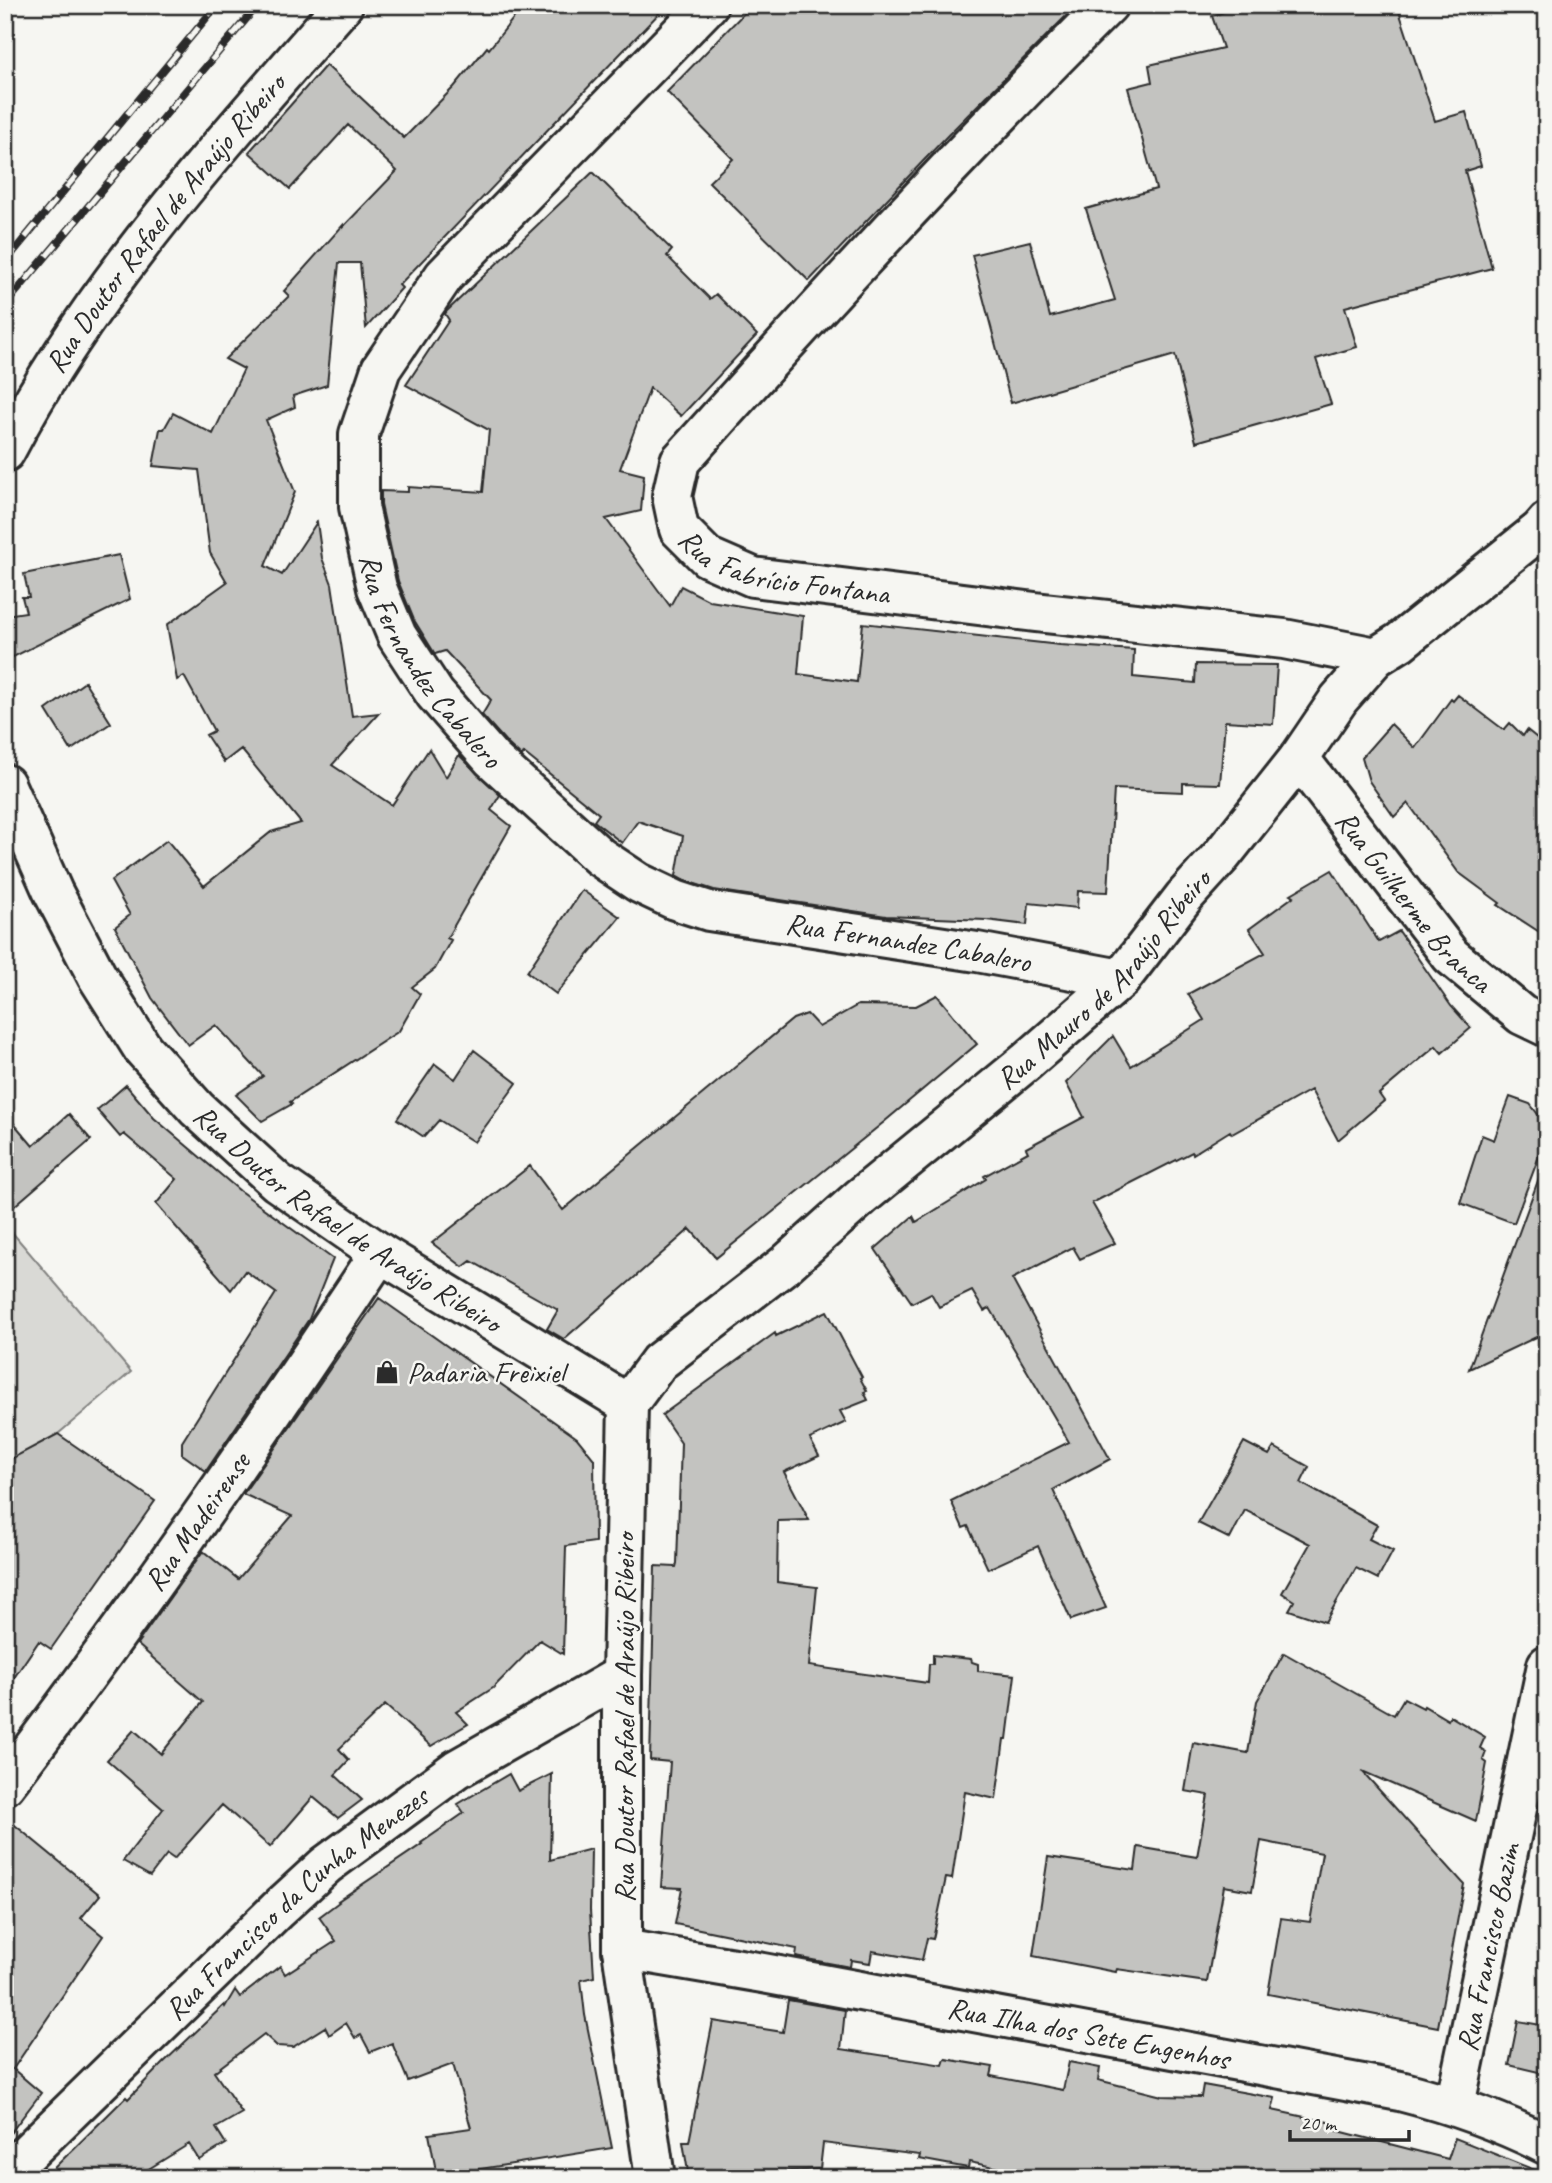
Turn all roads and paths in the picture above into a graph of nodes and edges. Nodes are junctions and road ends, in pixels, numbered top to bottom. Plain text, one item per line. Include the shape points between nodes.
1 (343, 5) edge
2 (708, 5) edge
3 (1108, 5) edge
4 (5, 452) edge
5 (1545, 533) edge
6 (1376, 657) junction
7 (1298, 758) junction
8 (5, 784) edge
9 (1121, 979) junction
10 (1547, 1027) edge
11 (380, 1253) junction
12 (628, 1404) junction
13 (1547, 1665) edge
14 (622, 1675) junction
15 (5, 1785) edge
16 (622, 1949) junction
17 (1455, 2105) junction
18 (1547, 2145) edge
19 (5, 2175) edge
20 (655, 2178) edge

1 - 4 street, Rua Doutor Rafael de Araújo Ribeiro via 145,239 82,324
2 - 9 street, Rua Fernandez Cabalero via 444,276 381,369 359,434 359,507 377,588 397,636 435,694 492,759 581,841 639,883 709,911
3 - 6 street, Rua Fabrício Fontana via 852,268 680,461 672,496 678,529 707,557 753,577 1283,639
5 - 6 street, Rua Mauro de Araújo Ribeiro
6 - 7 street, Rua Mauro de Araújo Ribeiro via 1339,699
7 - 9 street, Rua Mauro de Araújo Ribeiro
7 - 10 street, Rua Guilherme Branca via 1451,956 1522,1015
8 - 11 street, Rua Doutor Rafael de Araújo Ribeiro via 97,976 143,1049 197,1109 277,1182
9 - 12 street, Rua Mauro de Araújo Ribeiro via 786,1264 659,1362
11 - 12 street, Rua Doutor Rafael de Araújo Ribeiro
11 - 15 street, Rua Madeirense via 269,1420
12 - 14 street, Rua Doutor Rafael de Araújo Ribeiro
13 - 17 street, Rua Francisco Bazim
14 - 16 street, Rua Doutor Rafael de Araújo Ribeiro
14 - 19 street, Rua Francisco da Cunha Menezes via 457,1769 326,1865
16 - 17 street, Rua Ilha dos Sete Engenhos via 1302,2071
16 - 20 street, Rua Doutor Rafael de Araújo Ribeiro
17 - 18 street, Rua Ilha dos Sete Engenhos

